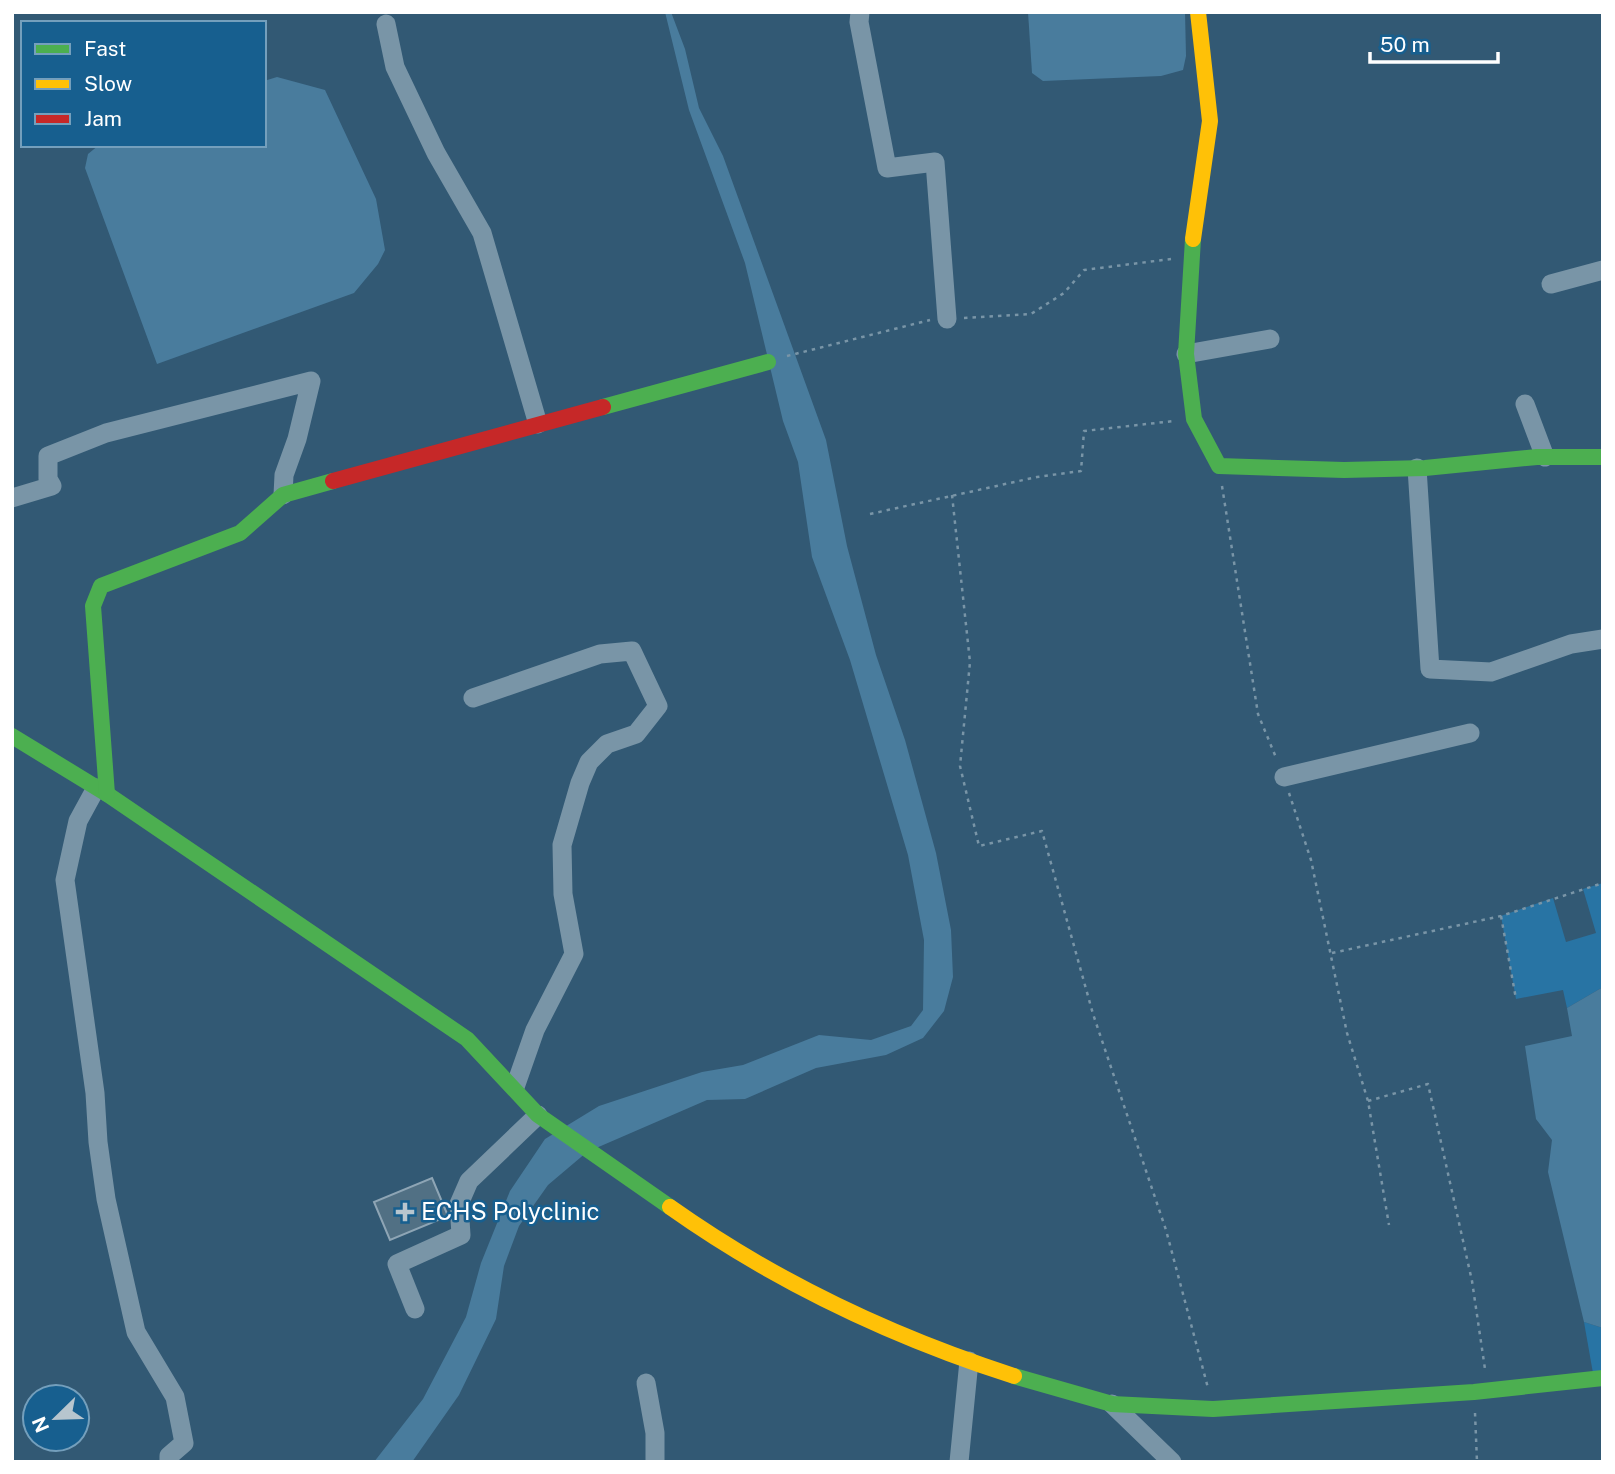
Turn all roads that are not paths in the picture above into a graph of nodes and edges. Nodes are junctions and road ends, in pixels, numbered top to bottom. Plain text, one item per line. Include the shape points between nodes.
1 (860, 12) edge
2 (1198, 12) edge
3 (386, 24) dead end
4 (1603, 270) edge
5 (1551, 284) dead end
6 (947, 319) dead end
7 (1270, 339) dead end
8 (1186, 355) junction
9 (768, 362) dead end
10 (1525, 404) dead end
11 (538, 424) junction
12 (1545, 457) junction
13 (1603, 457) edge
14 (1417, 468) junction
15 (283, 495) junction
16 (12, 498) edge
17 (1603, 639) edge
18 (473, 698) dead end
19 (1470, 733) dead end
20 (12, 736) edge
21 (1284, 776) road end
22 (101, 791) junction
23 (515, 1087) junction
24 (538, 1115) junction
25 (415, 1309) dead end
26 (969, 1361) junction
27 (1603, 1378) edge
28 (646, 1383) dead end
29 (1112, 1404) junction
30 (186, 1452) edge
31 (1165, 1459) edge
32 (169, 1462) edge
33 (655, 1462) edge
34 (959, 1462) edge

1 - 6 street via 887,168 935,162
2 - 8 street via 1210,121 1191,256
3 - 11 street via 395,67 436,153 482,233
4 - 5 street
7 - 8 street
8 - 14 street via 1194,419 1219,466
9 - 11 street
10 - 12 street
11 - 15 street
12 - 13 street
12 - 14 street
14 - 17 street via 1430,668 1491,672
15 - 16 street via 284,475 312,381 106,433 48,456 52,486
15 - 22 street via 240,533 101,586 93,606
18 - 23 street via 600,654 632,651 658,706 636,734 607,744 589,762 580,783 562,845 563,894 574,954 535,1030
19 - 21 street
20 - 22 street
22 - 23 street via 467,1039
22 - 30 street via 78,821 65,880 98,1142 136,1332 175,1397
23 - 24 street
24 - 25 street via 468,1181 458,1204 461,1235 397,1264
24 - 26 street via 712,1237 833,1306
26 - 29 street
26 - 34 street
27 - 29 street via 1213,1409
28 - 33 street
29 - 31 street
30 - 32 street via 169,1456

